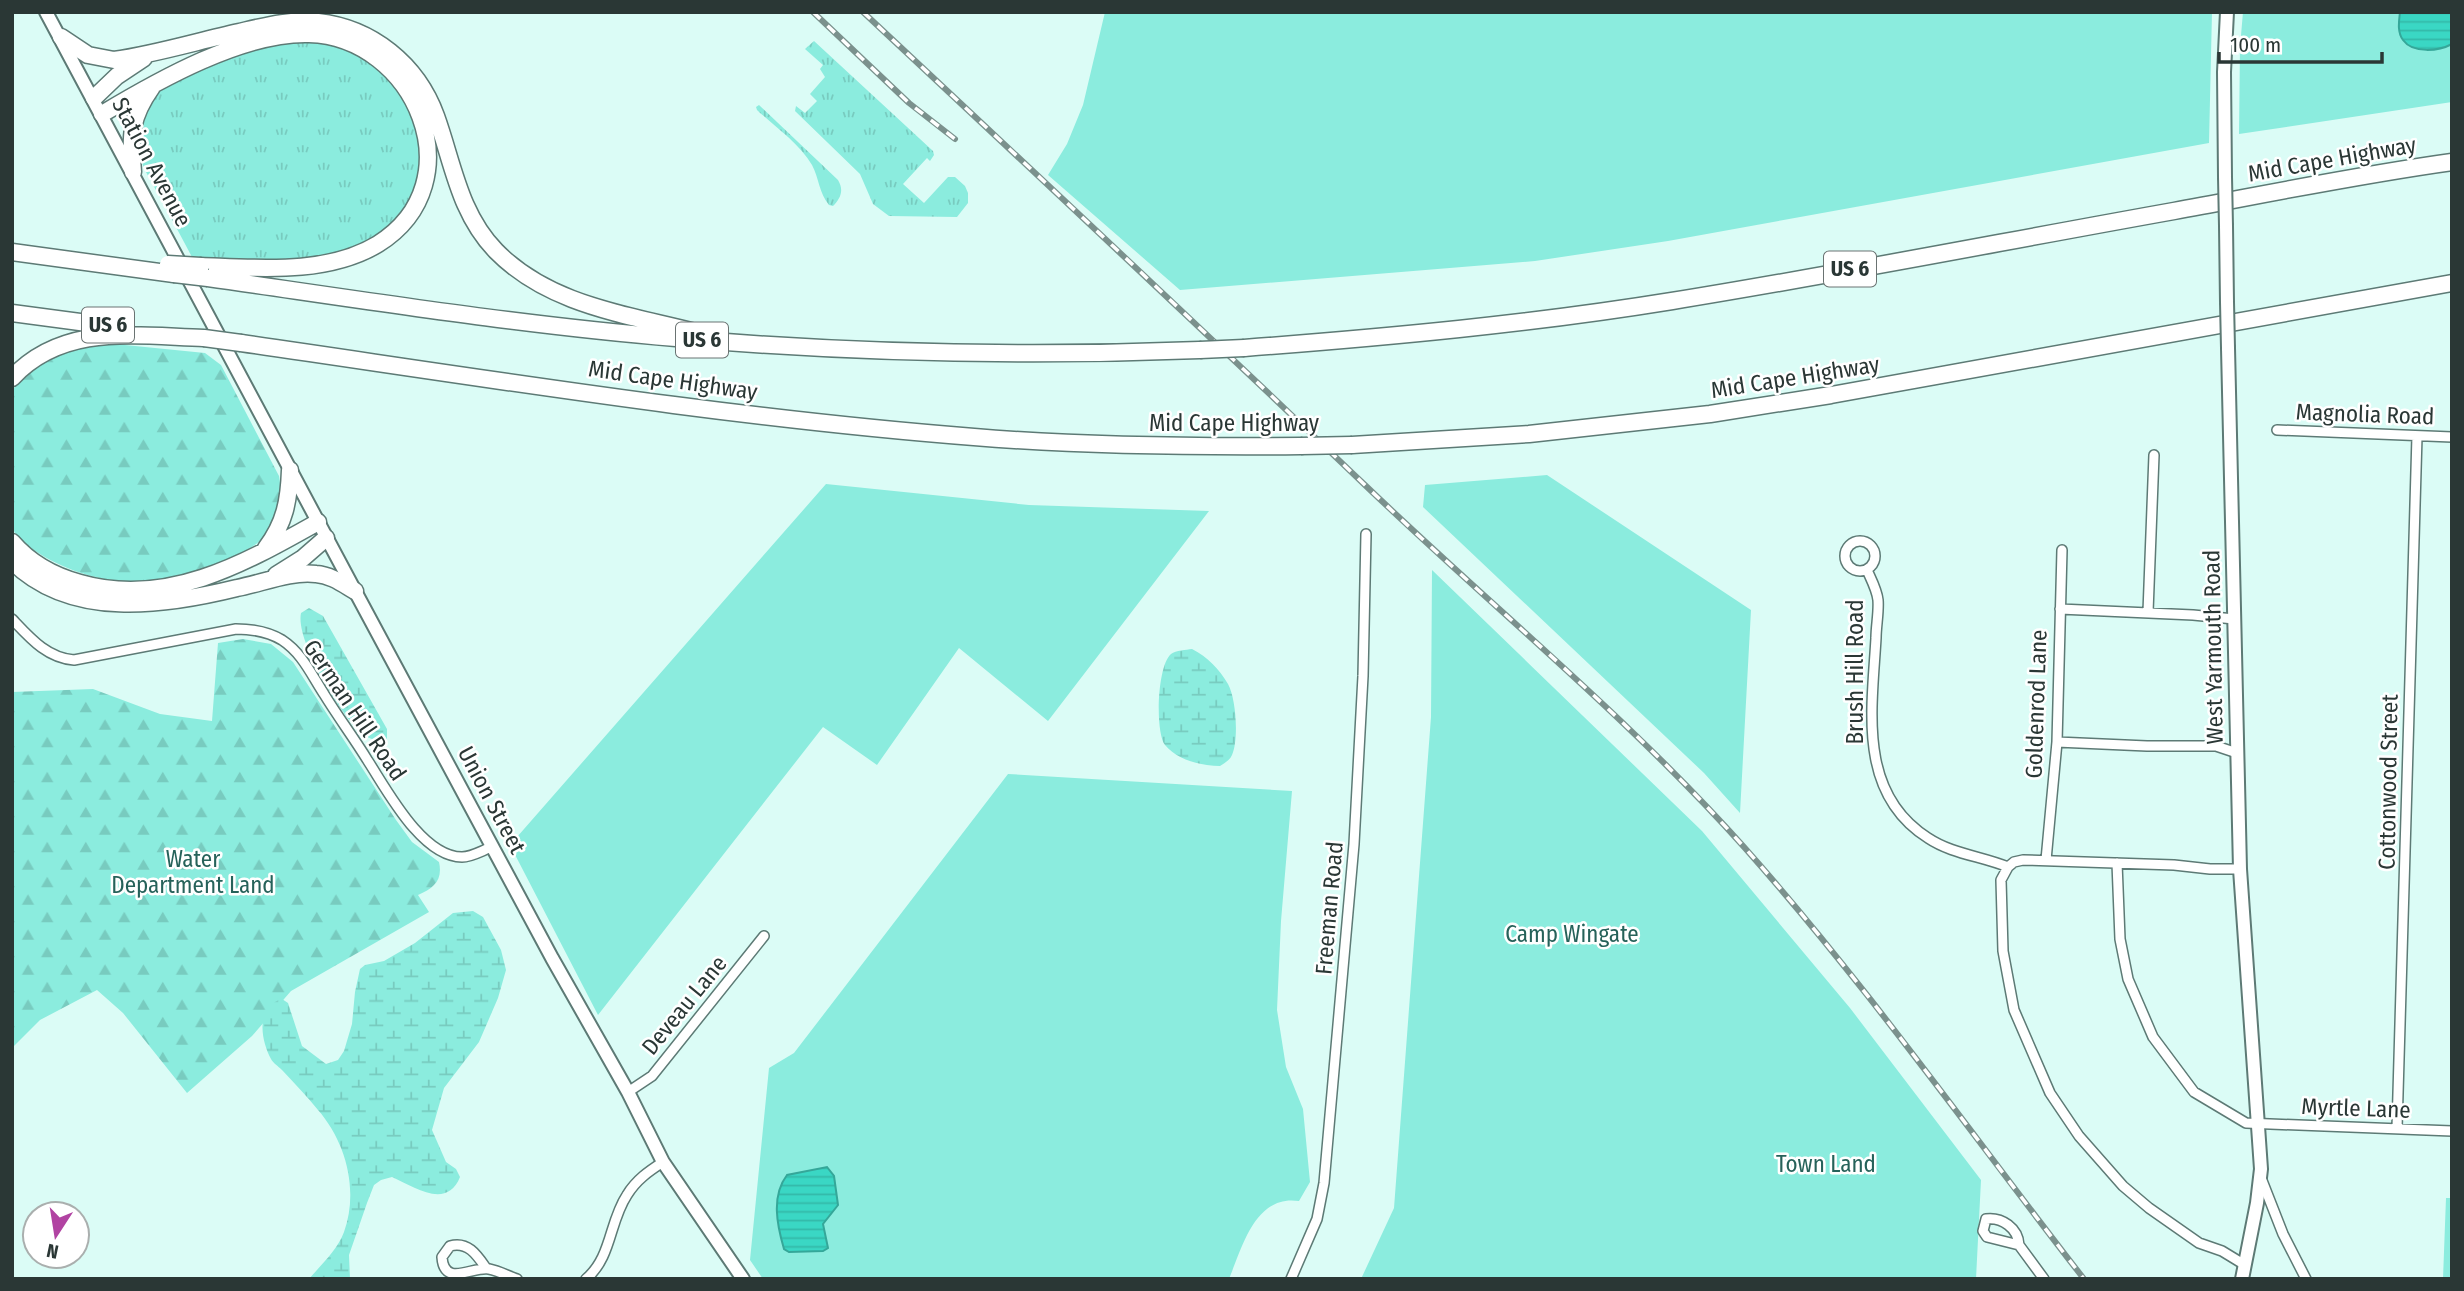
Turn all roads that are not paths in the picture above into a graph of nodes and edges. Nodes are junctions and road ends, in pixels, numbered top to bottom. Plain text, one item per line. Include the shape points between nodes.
1 (46, 12) edge
2 (2227, 12) edge
3 (61, 37) junction
4 (155, 52) junction
5 (154, 85) junction
6 (94, 98) junction
7 (102, 114) junction
8 (2452, 162) edge
9 (133, 172) junction
10 (12, 252) edge
11 (204, 272) junction
12 (2452, 283) edge
13 (12, 313) edge
14 (211, 335) junction
15 (734, 343) junction
16 (12, 378) edge
17 (2277, 430) dead end
18 (2417, 436) junction
19 (2452, 437) edge
20 (2154, 455) dead end
21 (290, 470) junction
22 (318, 522) junction
23 (1366, 534) dead end
24 (327, 538) junction
25 (12, 542) edge
26 (2062, 550) dead end
27 (262, 552) junction
28 (12, 561) edge
29 (1867, 570) dead end
30 (267, 580) junction
31 (355, 592) junction
32 (2060, 609) junction
33 (2148, 612) junction
34 (2234, 618) junction
35 (12, 619) edge
36 (2057, 742) junction
37 (2237, 753) junction
38 (492, 847) junction
39 (2046, 860) junction
40 (2117, 863) junction
41 (2008, 867) junction
42 (2240, 869) junction
43 (764, 936) dead end
44 (628, 1092) junction
45 (2259, 1123) junction
46 (2397, 1128) junction
47 (2452, 1131) edge
48 (663, 1162) junction
49 (2260, 1177) junction
50 (2019, 1245) dead end
51 (2245, 1265) junction
52 (486, 1268) junction
53 (517, 1279) edge
54 (586, 1279) edge
55 (743, 1279) edge
56 (1291, 1279) edge
57 (2045, 1279) edge
58 (2242, 1279) edge
59 (2306, 1279) edge

1 - 3 main road, Station Avenue
2 - 34 main road, West Yarmouth Road, bridge via 2225,177
3 - 4 highway via 88,55 106,60
3 - 6 main road, Station Avenue
4 - 6 highway via 117,76
4 - 15 highway via 291,22 329,24 364,34 395,55 423,89 465,206 486,240 506,260 544,286 577,301
5 - 7 highway
5 - 9 highway via 133,120
5 - 11 highway via 238,48 285,36 321,35 357,46 392,71 413,100 426,135 428,159 419,196 408,216 377,244 316,264
6 - 7 main road, Station Avenue
7 - 9 main road, Station Avenue
8 - 15 highway, Mid Cape Highway / US 6, bridge via 1624,308 1479,328 1244,348 1090,353 956,353
9 - 14 main road, Station Avenue
10 - 11 highway, Mid Cape Highway / US 6, bridge
11 - 15 highway, Mid Cape Highway / US 6 via 538,323
12 - 14 highway, Mid Cape Highway / US 6, bridge via 1734,410 1529,434 1352,445 1114,445 906,432 240,343
13 - 14 highway, Mid Cape Highway / US 6
14 - 16 highway via 75,340 43,352
14 - 21 main road, Union Street
17 - 18 street, Magnolia Road
18 - 19 street, Magnolia Road
18 - 46 street, Cottonwood Street
20 - 33 street
21 - 22 main road, Union Street
21 - 27 highway via 286,513
22 - 24 main road, Union Street
22 - 27 highway
23 - 56 street, Freeman Road via 1353,844 1324,1183 1317,1219
24 - 30 highway
24 - 31 main road, Union Street
25 - 27 highway via 55,575 125,591 180,586 214,576
26 - 32 street, Goldenrod Lane
28 - 30 highway via 37,581 61,592 118,603 180,600
29 - 41 street, Brush Hill Road via 1878,598 1871,735 1876,765 1888,794 1905,818 1929,839
30 - 31 highway via 316,574
31 - 38 main road, Union Street
32 - 33 street
32 - 36 street, Goldenrod Lane
33 - 34 street
34 - 37 main road, West Yarmouth Road
35 - 38 street, German Hill Road via 47,651 74,660 236,629 270,634 304,660 391,798 420,834 459,857
36 - 37 street via 2216,746
36 - 39 street, Goldenrod Lane
37 - 42 main road, West Yarmouth Road
38 - 44 main road, Union Street
39 - 40 street
39 - 41 street via 2023,860
40 - 42 street
40 - 45 street, Myrtle Lane via 2123,958 2153,1037 2193,1092 2238,1120
41 - 51 street via 1999,888 2009,987 2014,1010 2050,1093 2079,1136 2123,1186 2199,1243
42 - 45 main road, West Yarmouth Road
43 - 44 street, Deveau Lane via 652,1076
44 - 48 main road, Union Street
45 - 46 street, Myrtle Lane
45 - 49 main road, West Yarmouth Road
46 - 47 street, Myrtle Lane
48 - 54 street via 644,1174 626,1196 602,1262
48 - 55 main road, Union Street
49 - 51 main road, West Yarmouth Road
49 - 59 street
50 - 57 street
51 - 58 main road, West Yarmouth Road
52 - 52 street via 450,1273 442,1257 450,1246 465,1246
52 - 53 street

